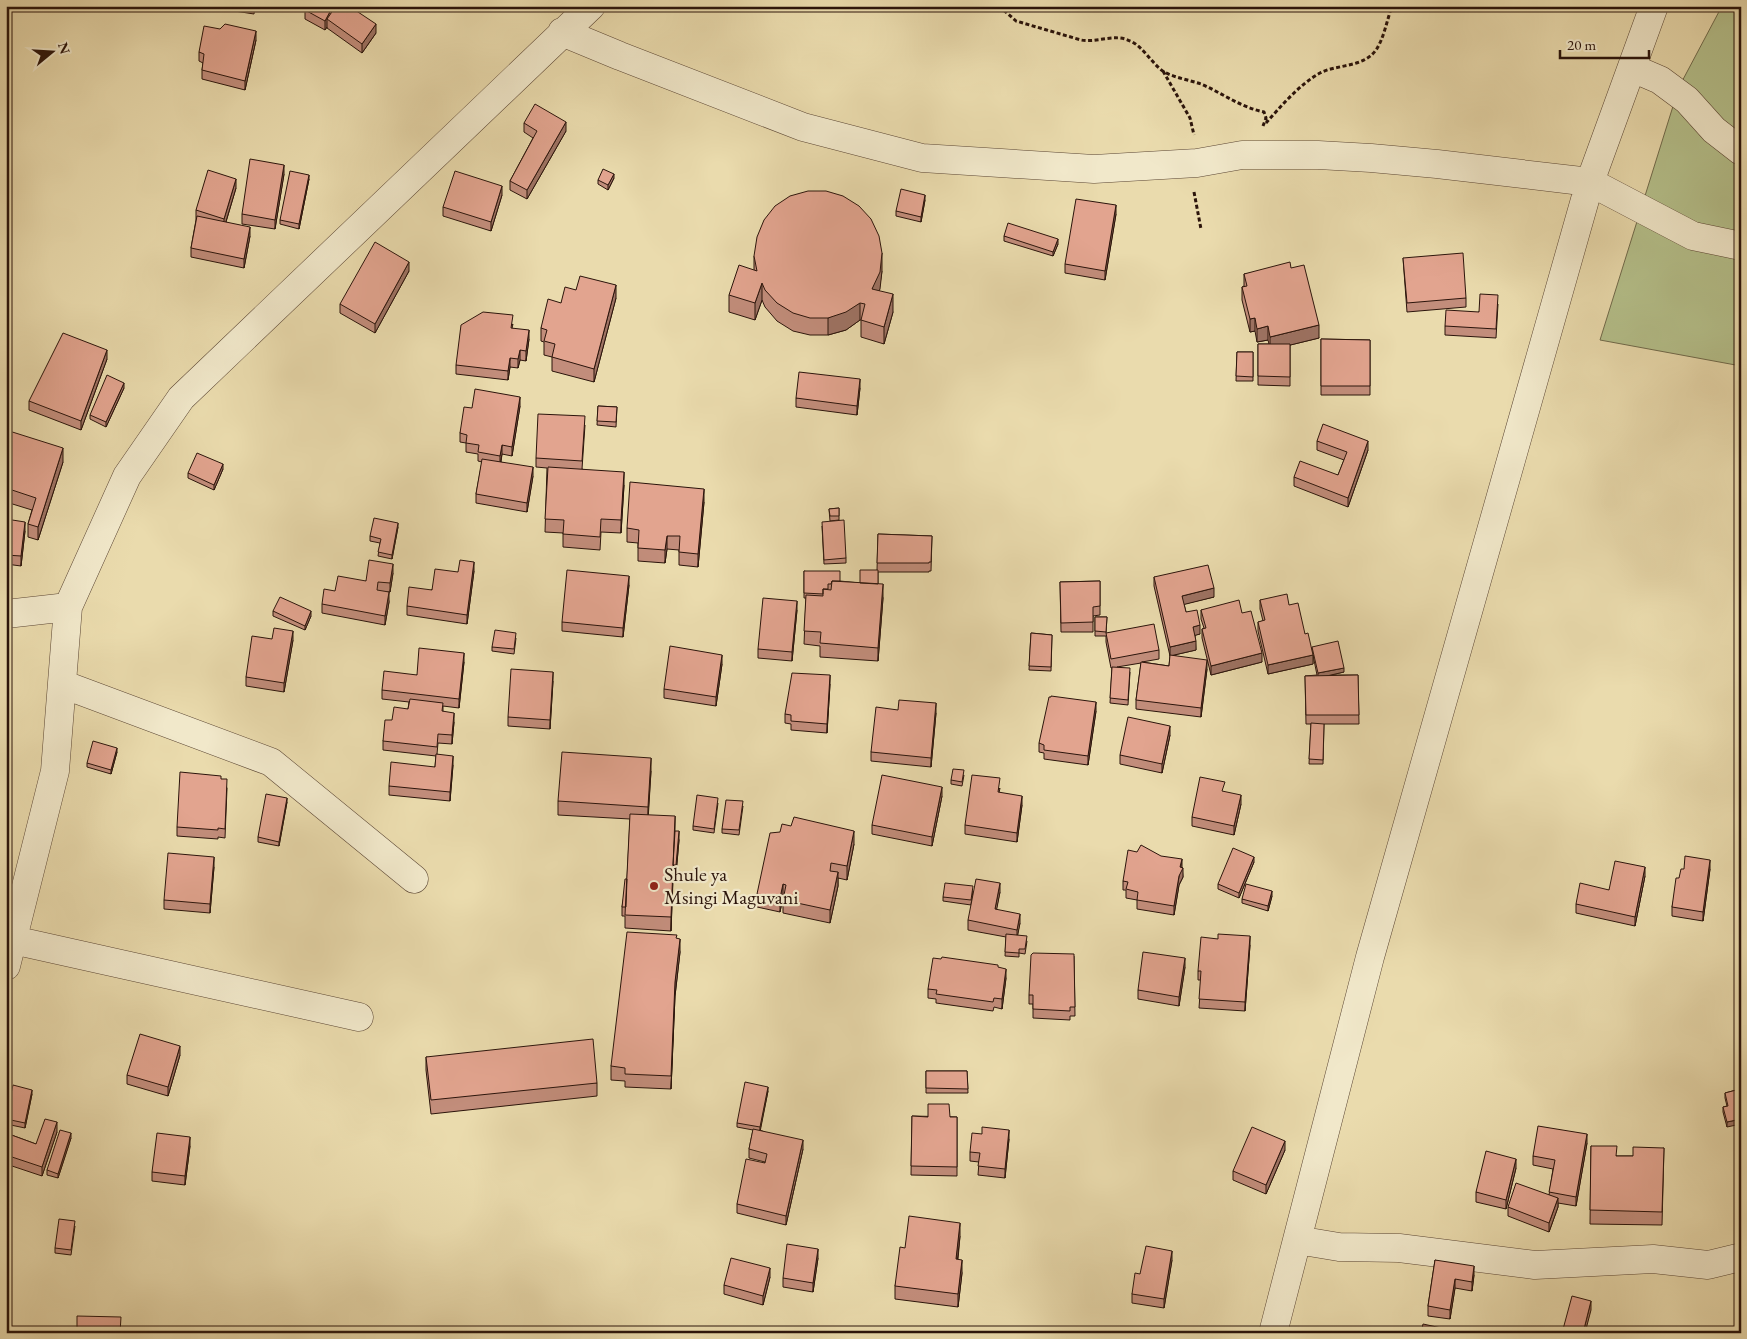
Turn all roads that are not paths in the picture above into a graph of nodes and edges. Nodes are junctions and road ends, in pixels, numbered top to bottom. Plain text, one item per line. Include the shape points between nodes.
1 (591, 6) edge
2 (1654, 6) edge
3 (562, 32) junction
4 (1632, 68) junction
5 (1741, 151) edge
6 (1590, 182) junction
7 (1741, 246) edge
8 (68, 607) junction
9 (6, 614) edge
10 (62, 684) junction
11 (414, 879) dead end
12 (13, 940) junction
13 (6, 966) edge
14 (359, 1017) dead end
15 (1297, 1240) junction
16 (1741, 1257) edge
17 (1273, 1333) edge

1 - 3 street
2 - 4 street
3 - 6 street via 803,127 922,158 1094,169 1197,163 1242,155 1318,156 1371,158
3 - 8 street via 181,398 127,476
4 - 5 street via 1660,80 1687,100 1714,130
4 - 6 street
6 - 7 street via 1693,236
6 - 15 street via 1373,947
8 - 9 street
8 - 10 street
10 - 11 street via 271,762
10 - 12 street via 55,771
12 - 13 street
12 - 14 street
15 - 16 street via 1339,1247 1399,1248 1535,1265 1654,1259 1708,1265
15 - 17 street

